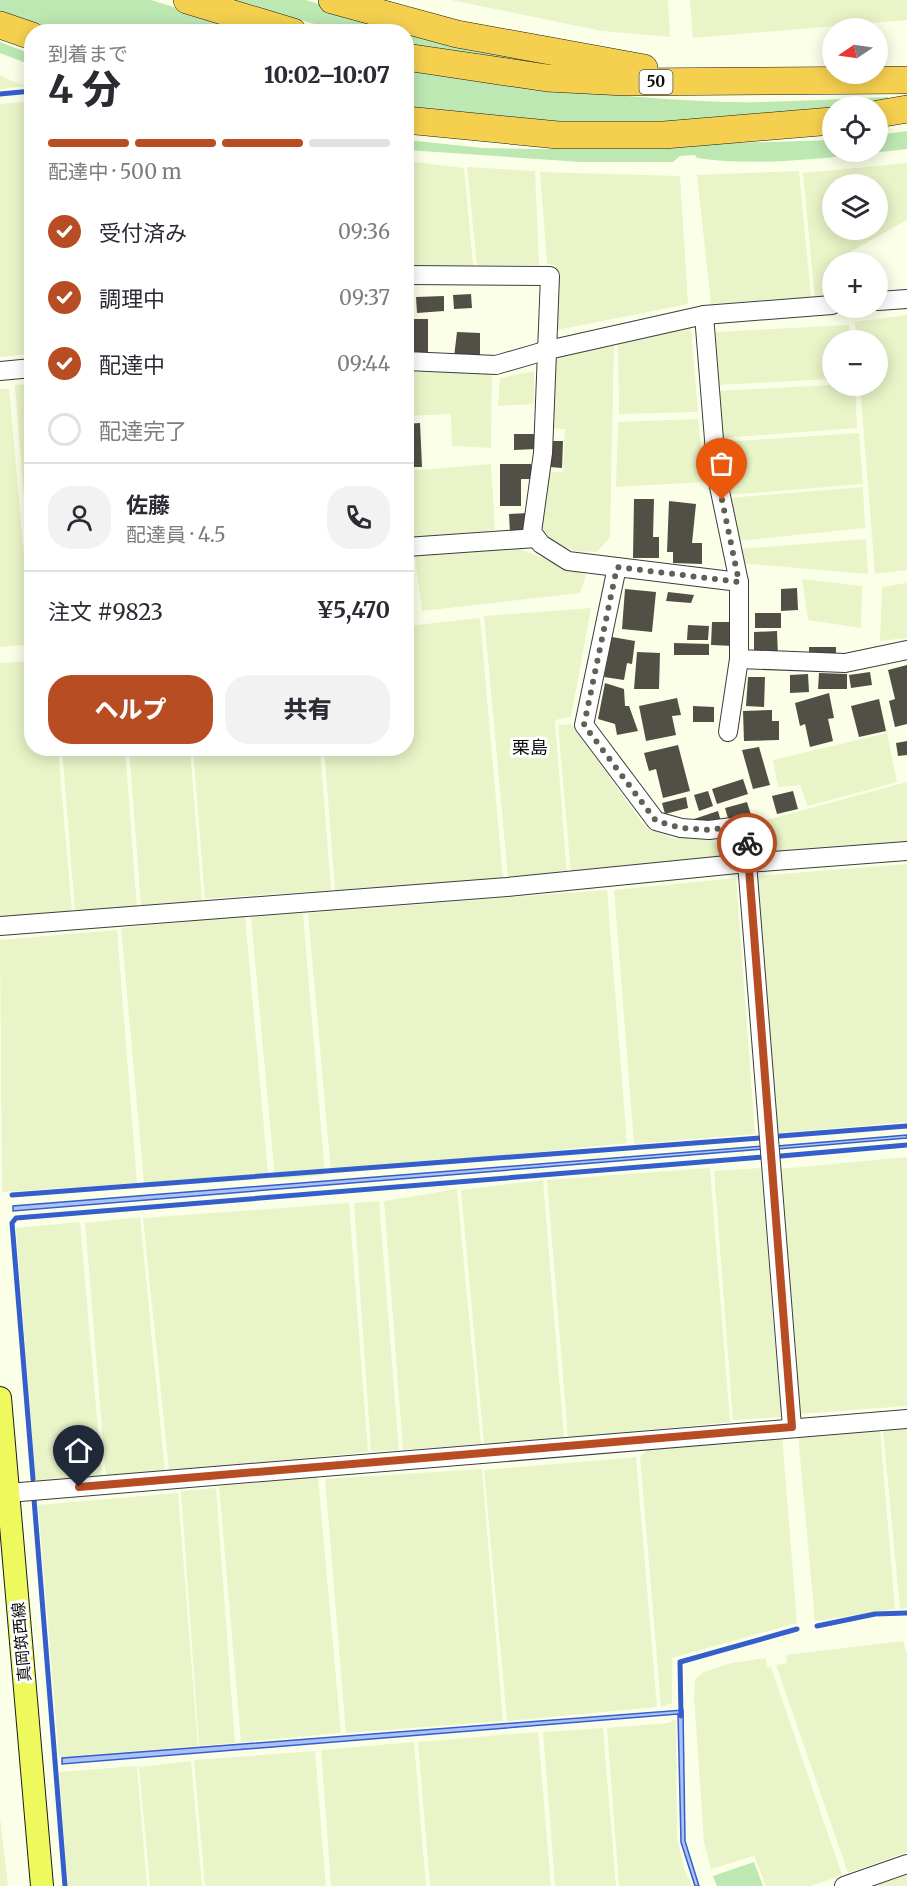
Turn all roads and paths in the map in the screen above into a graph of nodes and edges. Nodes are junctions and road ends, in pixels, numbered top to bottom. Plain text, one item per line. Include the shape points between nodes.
1 (187, 0) edge
2 (332, 0) edge
3 (266, 24) edge
4 (0, 25) edge
5 (24, 33) edge
6 (414, 58) edge
7 (907, 80) edge
8 (735, 83) junction
9 (907, 109) edge
10 (888, 112) edge
11 (414, 121) edge
12 (822, 122) edge
13 (414, 275) edge
14 (907, 299) edge
15 (888, 300) edge
16 (822, 306) edge
17 (704, 315) junction
18 (548, 350) junction
19 (414, 361) edge
20 (24, 369) edge
21 (0, 371) edge
22 (536, 538) junction
23 (414, 546) edge
24 (617, 567) junction
25 (739, 582) junction
26 (907, 650) edge
27 (739, 659) junction
28 (728, 732) dead end
29 (907, 851) edge
30 (747, 863) junction
31 (0, 926) edge
32 (0, 1398) edge
33 (907, 1419) edge
34 (792, 1427) junction
35 (8, 1493) junction
36 (907, 1864) edge
37 (42, 1886) edge
38 (844, 1886) edge

1 - 3 highway
2 - 8 highway via 458,34
4 - 5 highway
6 - 8 highway, 50 via 547,78
7 - 8 highway, 50
9 - 10 highway
11 - 12 highway via 558,135 664,135
13 - 18 street via 550,276
14 - 15 street
16 - 17 street
17 - 18 street
17 - 25 street via 717,477
18 - 19 street via 496,365
18 - 22 street via 543,453 532,532
20 - 21 street
22 - 23 street
22 - 24 street via 568,561
24 - 25 street
24 - 30 street via 584,725 656,821 709,830 747,825
25 - 27 street
26 - 27 street via 845,663
27 - 28 street
29 - 30 street
30 - 31 street via 507,887
30 - 34 street
32 - 35 main road, 真岡筑西線
33 - 34 street
34 - 35 street
35 - 37 main road, 真岡筑西線
36 - 38 street

